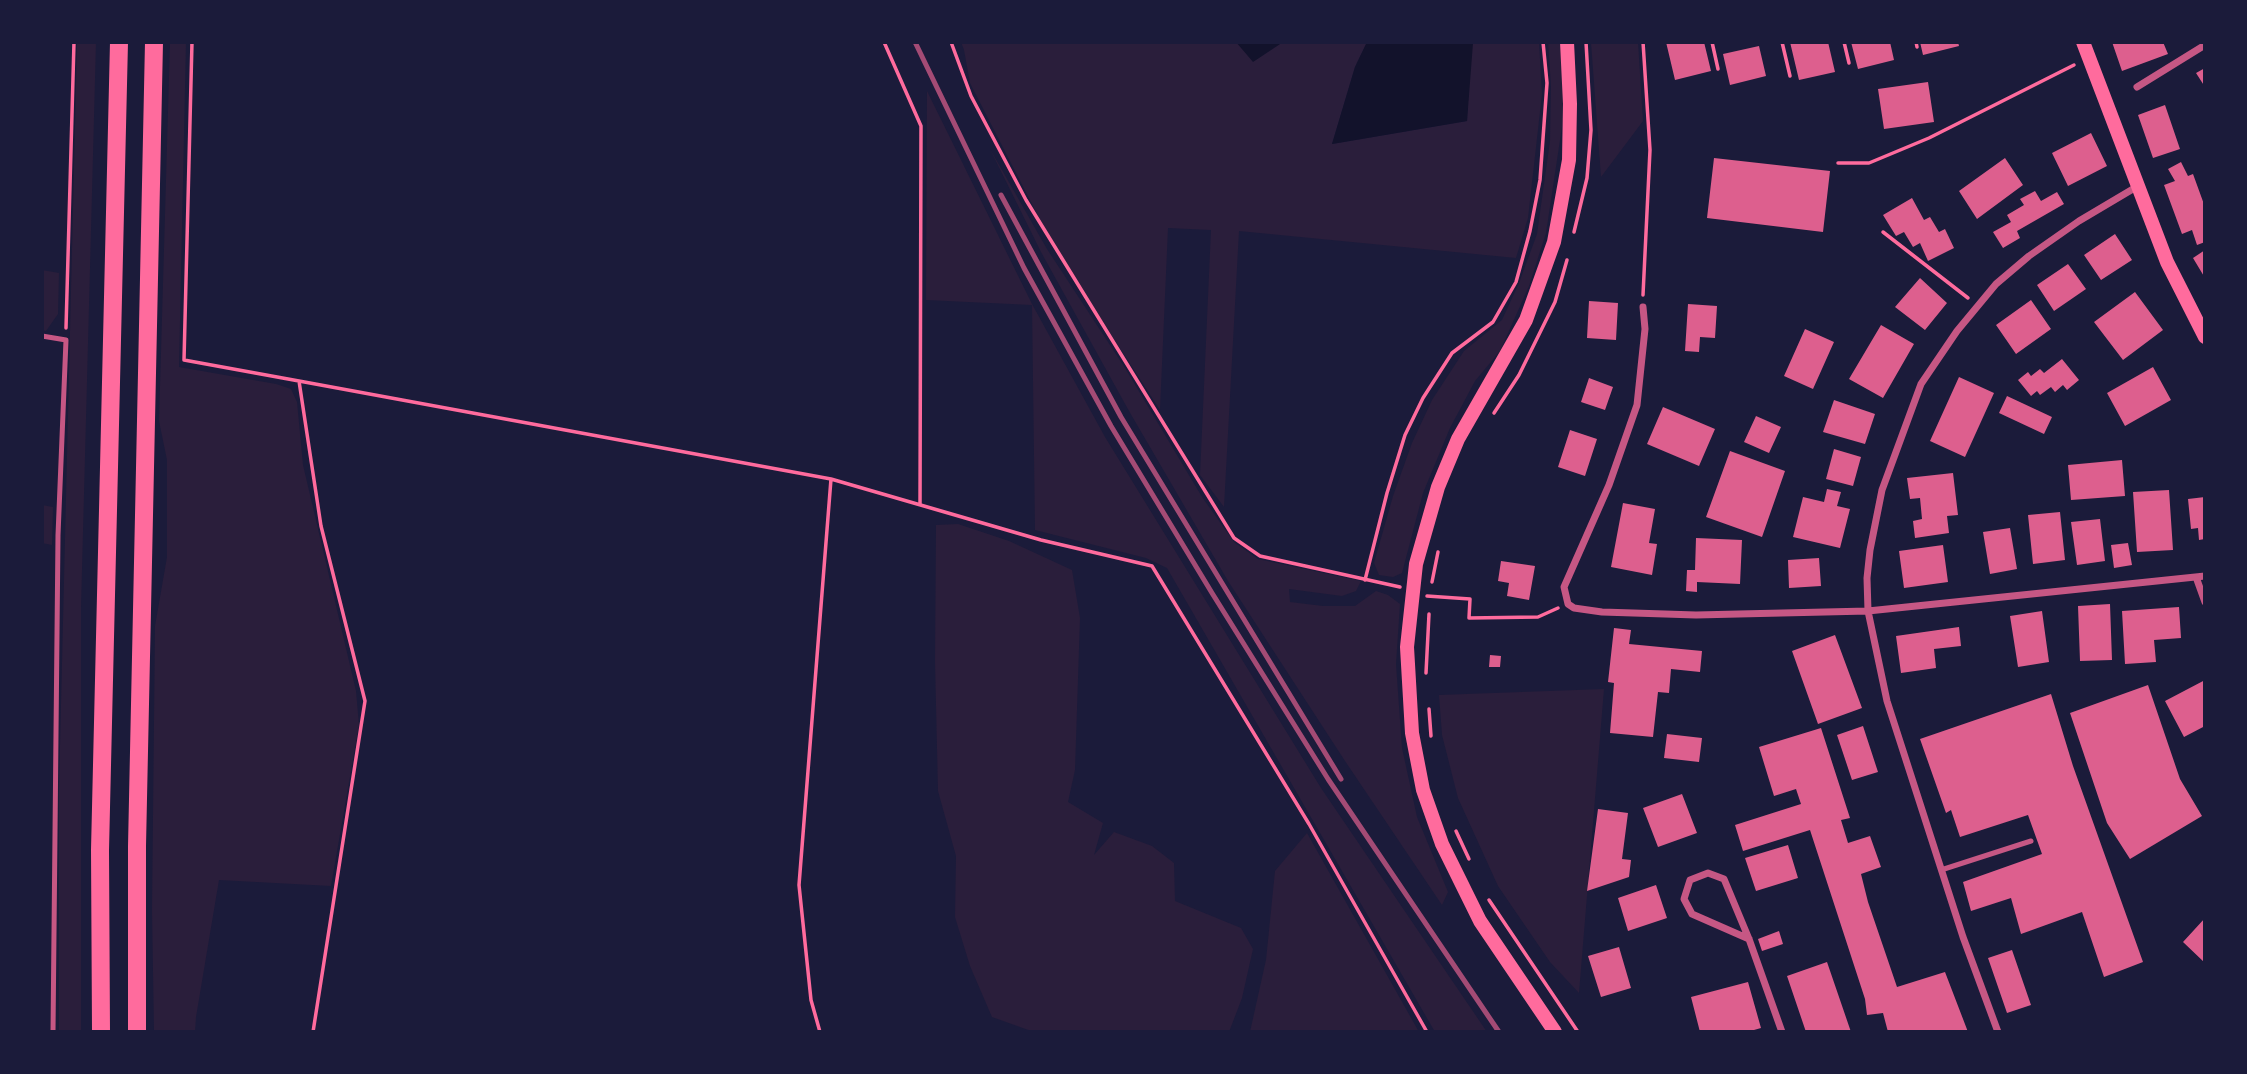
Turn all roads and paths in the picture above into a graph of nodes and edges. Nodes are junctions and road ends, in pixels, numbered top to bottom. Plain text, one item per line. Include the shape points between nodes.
1 (74, 42) edge
2 (119, 42) edge
3 (154, 42) edge
4 (192, 42) edge
5 (884, 42) edge
6 (951, 42) edge
7 (1543, 42) edge
8 (1567, 42) edge
9 (1586, 42) edge
10 (1643, 42) edge
11 (1712, 42) edge
12 (1782, 42) edge
13 (1844, 42) edge
14 (2083, 42) edge
15 (2205, 45) edge
16 (2089, 58) junction
17 (1849, 63) dead end
18 (1717, 69) dead end
19 (1790, 76) dead end
20 (2137, 87) dead end
21 (1838, 163) dead end
22 (2138, 187) junction
23 (1884, 232) dead end
24 (1572, 240) dead end
25 (1569, 252) dead end
26 (1978, 306) junction
27 (1643, 307) joint
28 (42, 337) edge
29 (2205, 337) edge
30 (66, 340) junction
31 (299, 381) junction
32 (1491, 416) dead end
33 (831, 479) junction
34 (920, 505) junction
35 (1439, 548) dead end
36 (2201, 577) edge
37 (1365, 580) junction
38 (1412, 590) junction
39 (1430, 597) junction
40 (2205, 601) edge
41 (1567, 604) junction
42 (1429, 608) dead end
43 (1868, 611) junction
44 (1426, 675) dead end
45 (1428, 699) dead end
46 (1433, 748) dead end
47 (1454, 825) dead end
48 (2031, 841) dead end
49 (1471, 862) dead end
50 (1941, 870) junction
51 (1488, 899) dead end
52 (1749, 939) junction
53 (53, 1032) edge
54 (101, 1032) edge
55 (137, 1032) edge
56 (313, 1032) edge
57 (820, 1032) edge
58 (1427, 1032) edge
59 (1555, 1032) edge
60 (1578, 1032) edge
61 (1782, 1032) edge
62 (1998, 1032) edge

1 - 30 path
2 - 54 highway via 100,850
3 - 55 highway
4 - 31 path via 184,360
5 - 34 path via 921,126
6 - 37 path via 971,96 1026,200 1234,538 1260,556
7 - 37 path via 1547,83 1540,180 1516,282 1493,322 1452,352 1423,398 1405,435
8 - 38 main road via 1569,160 1554,242 1514,345 1447,463 1425,525
9 - 24 path via 1591,130 1587,178
10 - 27 path via 1650,150
11 - 18 path
12 - 19 path
13 - 17 path
14 - 16 main road
15 - 20 street
16 - 21 path via 1869,163
16 - 22 main road
22 - 26 street via 2029,256
22 - 29 main road via 2167,262
23 - 26 path
25 - 32 path via 1555,302 1519,375
26 - 43 street via 1921,384 1891,460 1870,550
27 - 41 street via 1637,405 1609,485 1564,587
28 - 30 lane
30 - 53 lane via 58,535
31 - 33 path
31 - 56 path via 321,526 365,701
33 - 34 path
33 - 57 path via 799,885 811,1000
34 - 58 path via 1152,566 1309,824
35 - 39 path
36 - 40 street
36 - 43 street
37 - 38 path
38 - 39 path
38 - 59 main road via 1408,705 1432,817 1453,871 1480,921
39 - 41 path via 1470,599 1469,618 1538,617
41 - 43 street via 1582,611 1696,615
42 - 44 path
43 - 50 street via 1887,701
45 - 46 path
47 - 49 path
48 - 50 lane
50 - 62 street
51 - 60 path
52 - 52 street via 1692,914 1684,899 1690,880 1708,873 1724,879
52 - 61 street

